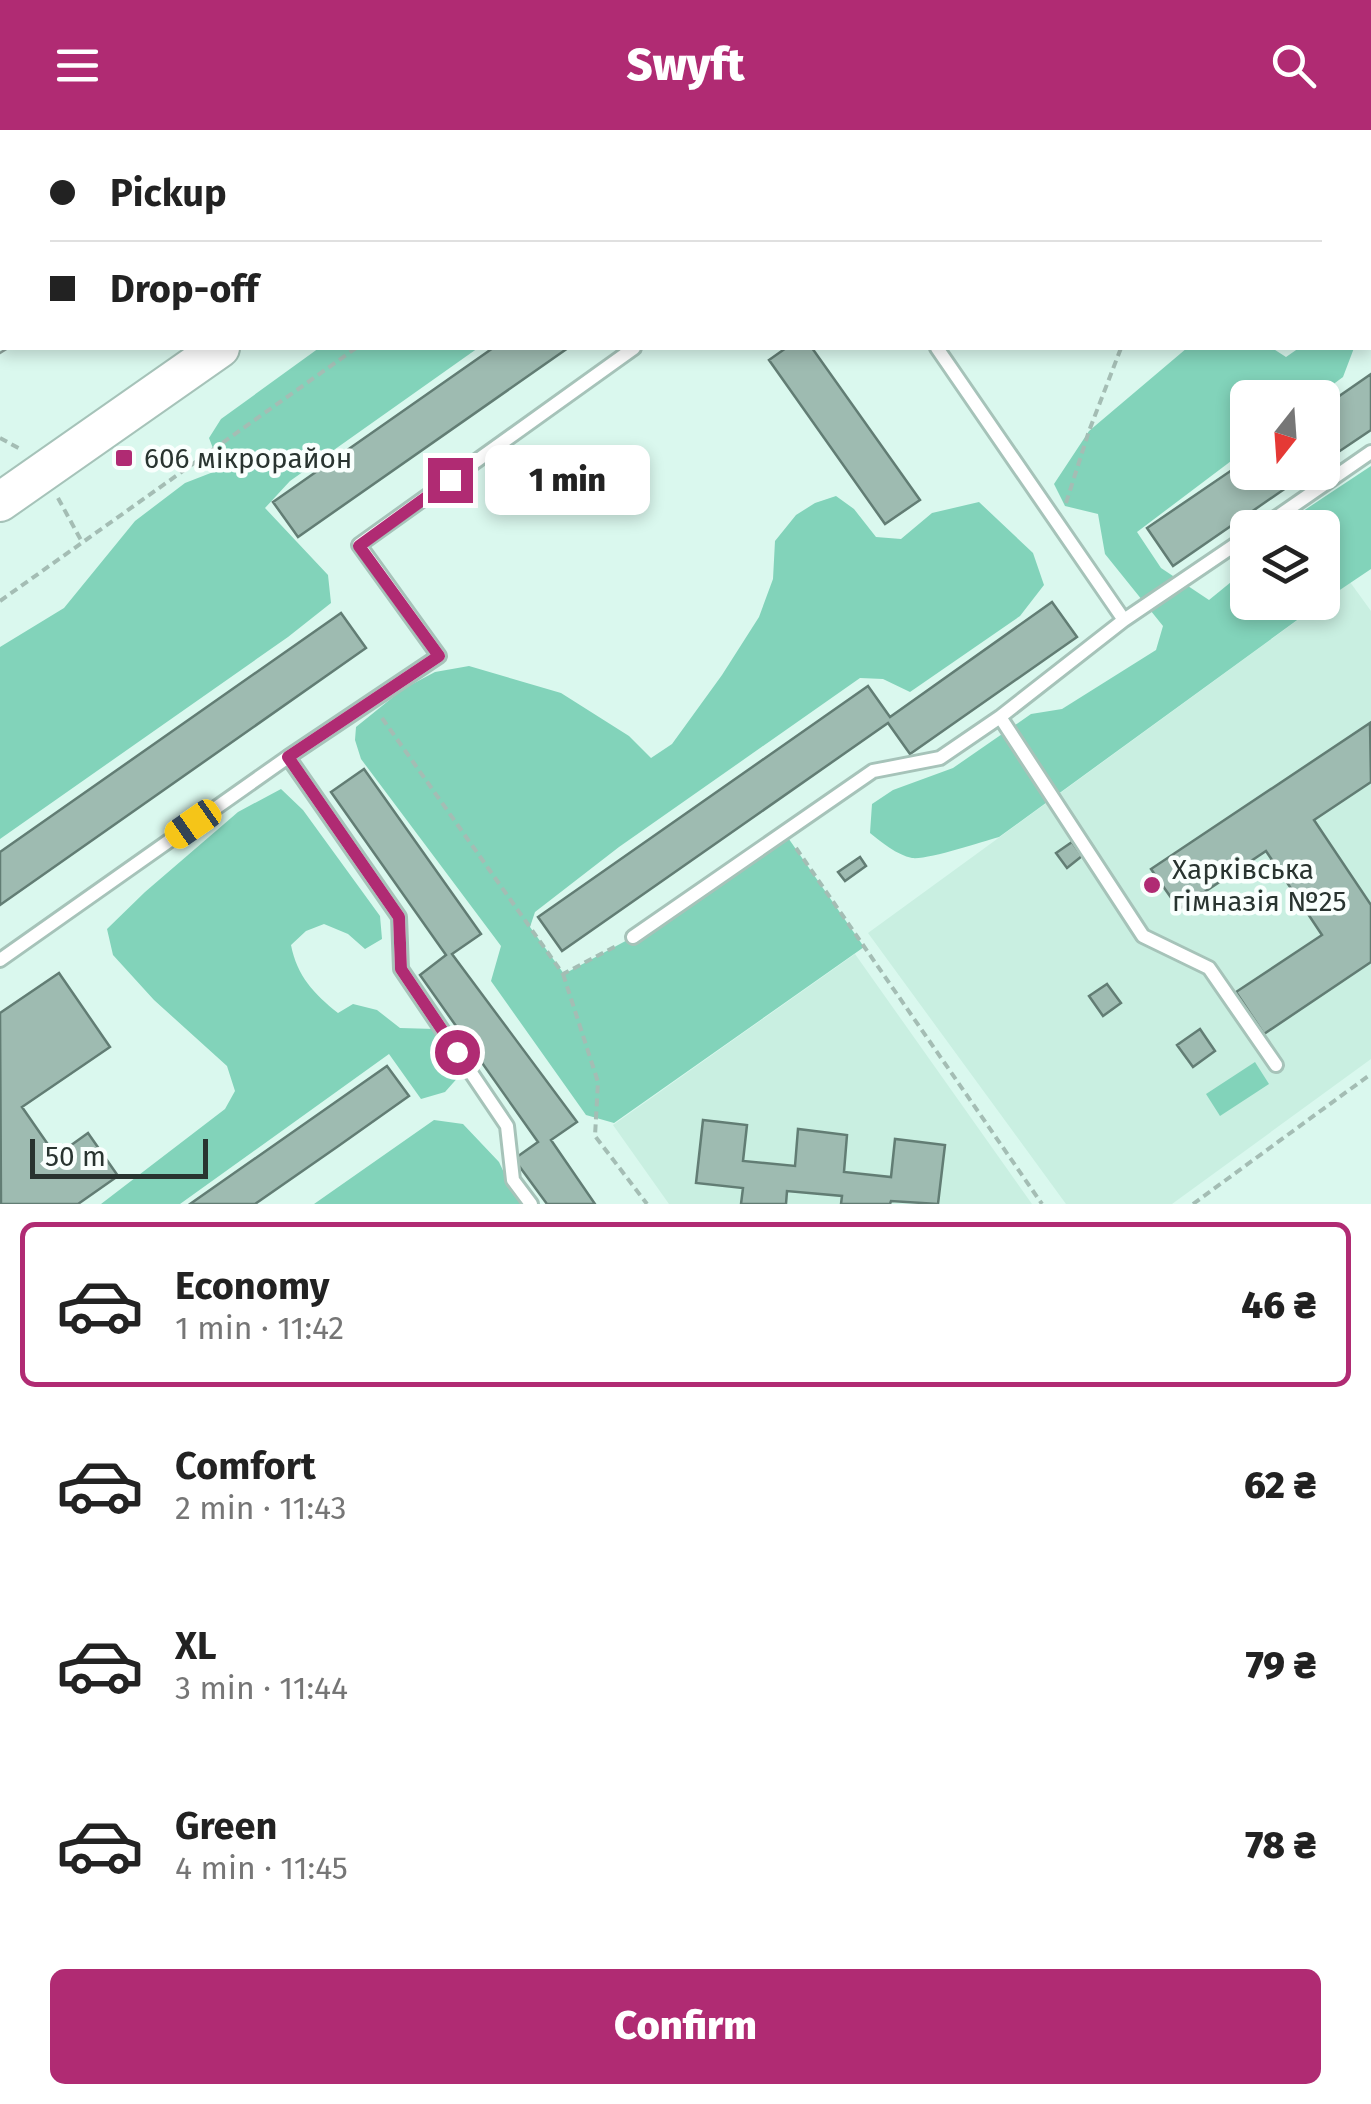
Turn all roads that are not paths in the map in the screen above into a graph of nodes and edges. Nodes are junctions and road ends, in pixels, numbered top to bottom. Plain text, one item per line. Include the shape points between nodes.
1 (217, 350) edge
2 (631, 350) edge
3 (938, 350) edge
4 (1371, 452) edge
5 (0, 502) edge
6 (1286, 510) edge
7 (1230, 548) edge
8 (1124, 620) junction
9 (1000, 717) junction
10 (288, 757) junction
11 (633, 937) road end
12 (0, 960) edge
13 (1276, 1065) dead end
14 (531, 1204) edge

1 - 5 main road
2 - 10 lane via 359,546 439,656
3 - 8 lane
4 - 6 lane
7 - 8 lane
8 - 9 lane
9 - 11 lane via 940,758 873,771
9 - 13 lane via 1143,936 1209,968
10 - 12 lane
10 - 14 lane via 399,917 401,969 507,1126 514,1180

